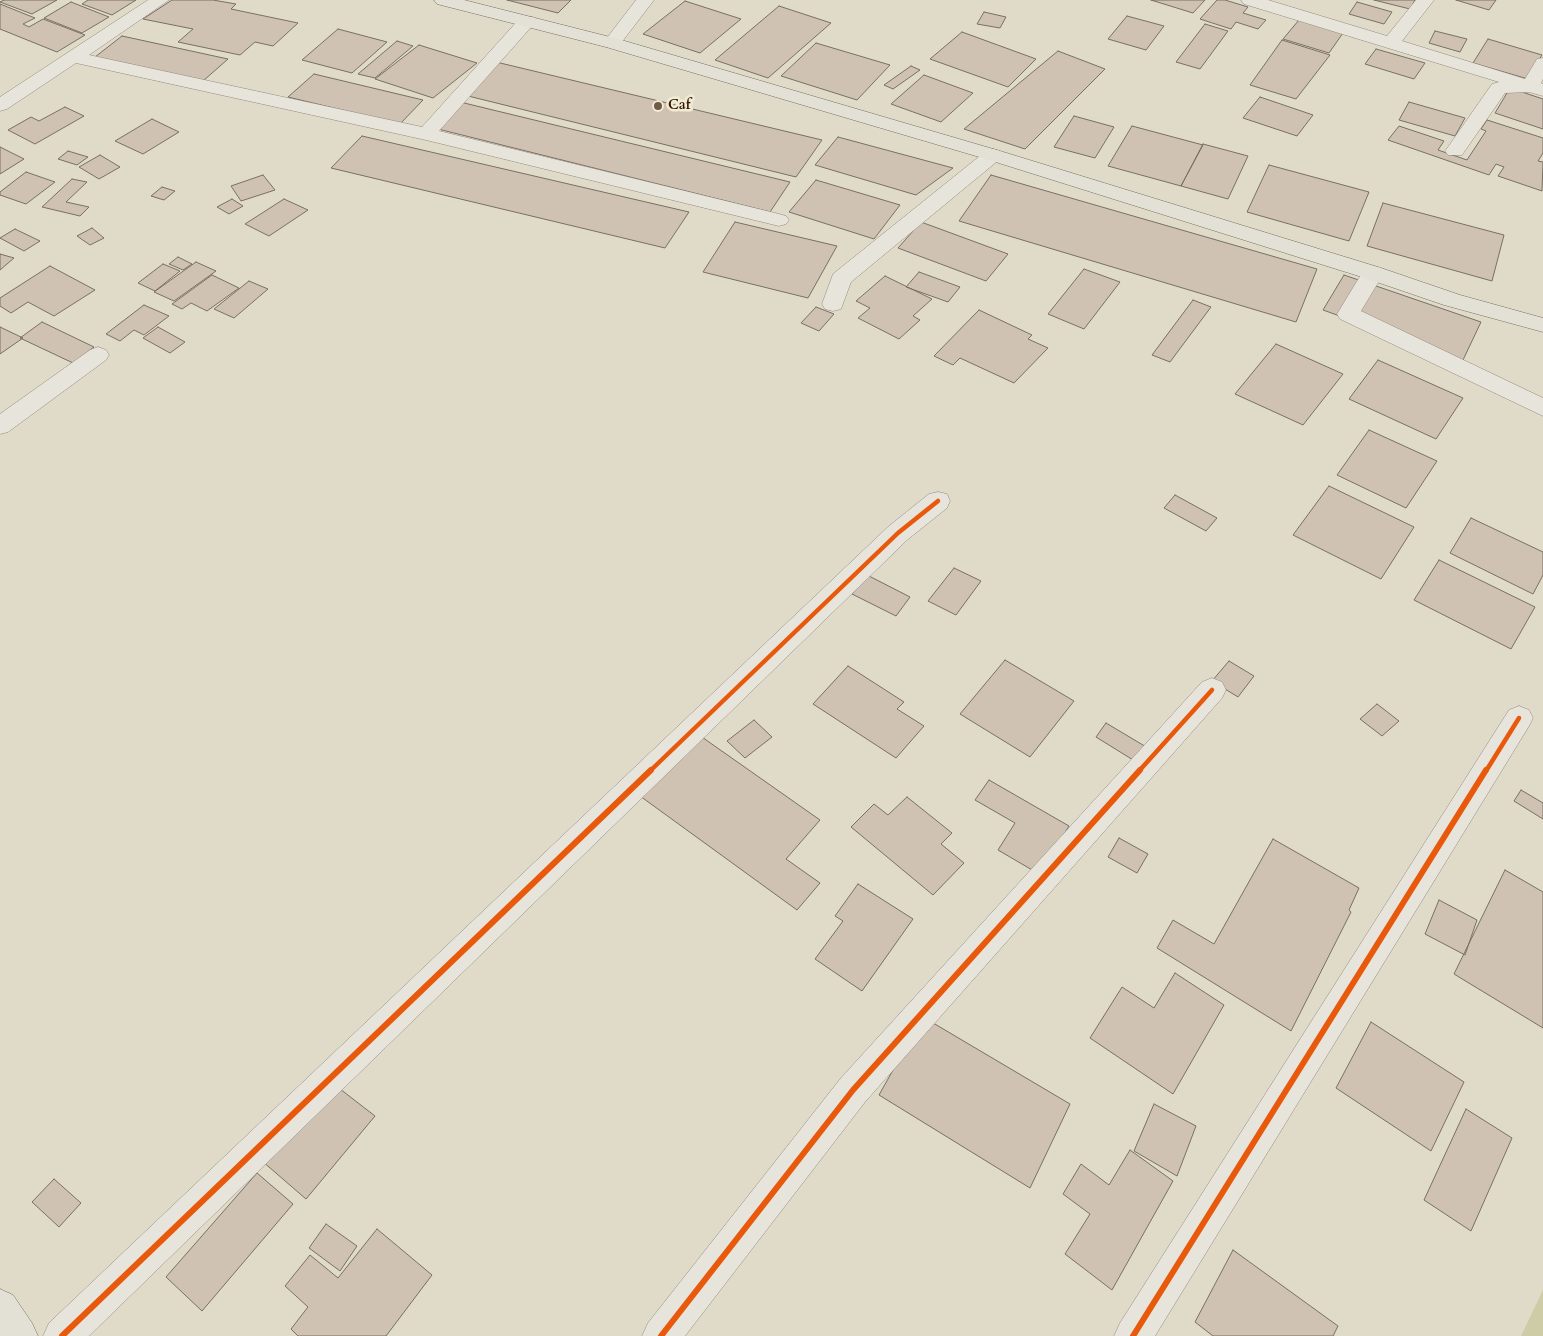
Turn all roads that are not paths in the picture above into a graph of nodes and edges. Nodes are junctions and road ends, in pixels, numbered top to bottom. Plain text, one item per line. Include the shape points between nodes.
1 (160, 0) edge
2 (443, 0) edge
3 (645, 0) edge
4 (1250, 0) edge
5 (1425, 0) edge
6 (527, 21) junction
7 (612, 43) junction
8 (1391, 43) junction
9 (73, 57) junction
10 (1543, 64) edge
11 (1536, 88) edge
12 (0, 105) edge
13 (426, 134) junction
14 (1455, 151) dead end
15 (993, 155) junction
16 (778, 220) dead end
17 (1373, 272) junction
18 (834, 304) dead end
19 (1543, 324) edge
20 (98, 355) dead end
21 (1543, 408) edge
22 (0, 426) edge
23 (938, 501) dead end
24 (1212, 690) dead end
25 (1519, 718) dead end
26 (0, 1308) edge
27 (18, 1336) edge
28 (62, 1336) edge
29 (661, 1336) edge
30 (1133, 1336) edge

1 - 9 street
2 - 6 main road
3 - 7 street
4 - 8 street
5 - 8 street
6 - 7 main road
6 - 13 street
7 - 15 main road
8 - 11 street
9 - 12 street
9 - 13 street
10 - 11 street
11 - 14 street via 1499,88
13 - 16 street
15 - 17 main road
15 - 18 street via 841,279
17 - 19 main road via 1452,300
17 - 21 street via 1348,314
20 - 22 street
23 - 28 street via 898,533
24 - 29 street via 853,1090
25 - 30 street
26 - 27 main road

